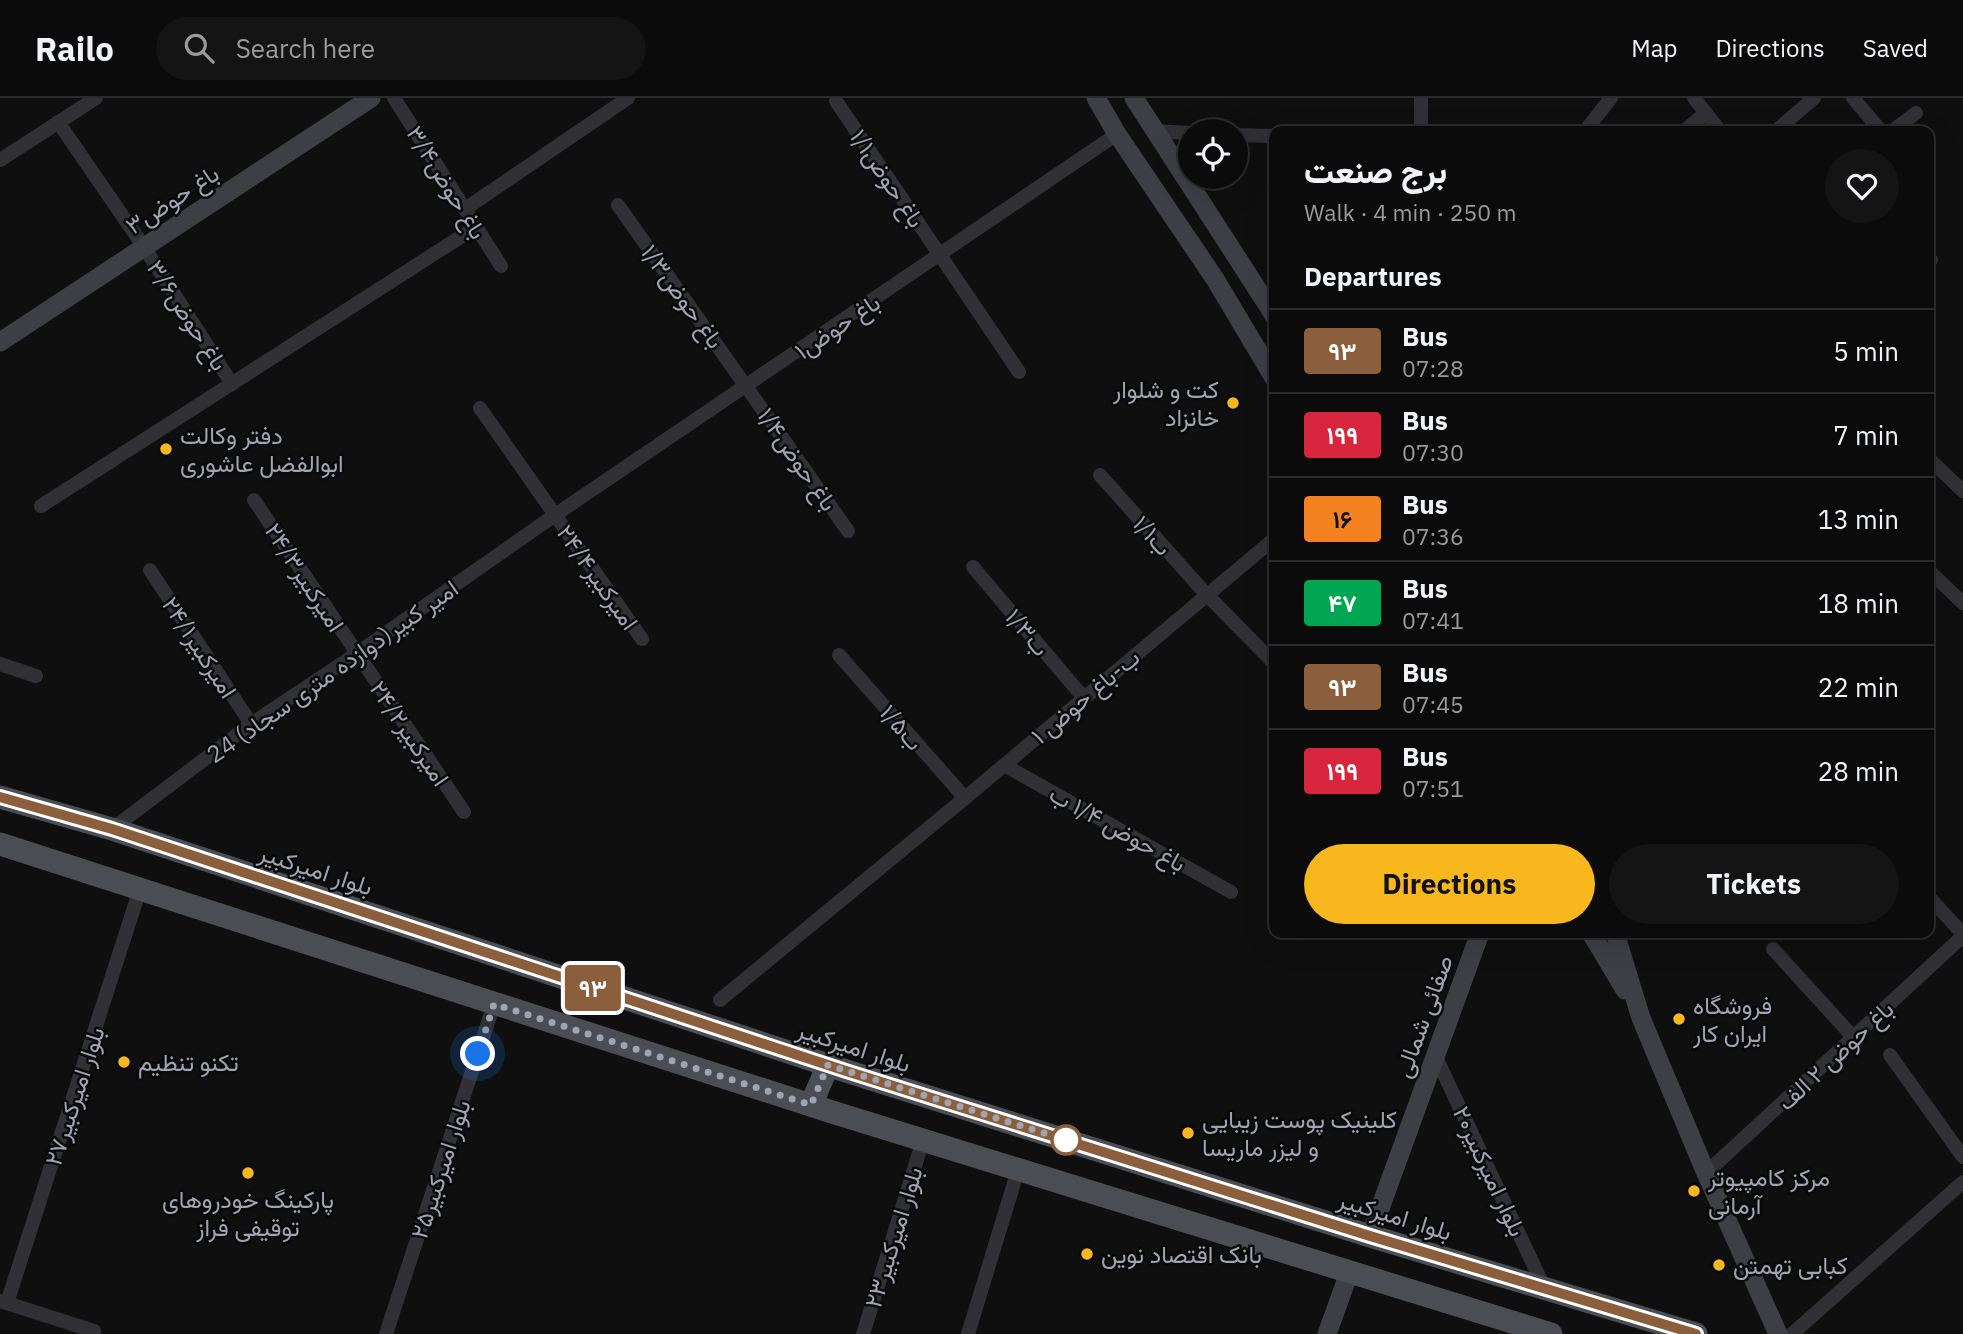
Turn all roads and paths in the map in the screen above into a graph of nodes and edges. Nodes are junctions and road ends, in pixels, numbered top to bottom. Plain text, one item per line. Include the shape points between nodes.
1 (96, 98) edge
2 (371, 98) edge
3 (394, 98) edge
4 (628, 98) edge
5 (1096, 98) edge
6 (1134, 98) edge
7 (1422, 98) edge
8 (1611, 98) edge
9 (1695, 98) edge
10 (1814, 98) edge
11 (1853, 98) edge
12 (836, 101) dead end
13 (1706, 113) junction
14 (1916, 113) dead end
15 (58, 122) junction
16 (1420, 126) edge
17 (1589, 126) edge
18 (1690, 126) edge
19 (1716, 126) edge
20 (1782, 126) edge
21 (1877, 126) edge
22 (1899, 126) edge
23 (1154, 131) junction
24 (1178, 132) edge
25 (1117, 134) junction
26 (1248, 135) edge
27 (1269, 136) edge
28 (0, 159) edge
29 (618, 205) dead end
30 (465, 209) junction
31 (476, 227) junction
32 (144, 247) junction
33 (1231, 248) junction
34 (940, 255) junction
35 (501, 266) dead end
36 (1206, 267) junction
37 (1269, 307) edge
38 (0, 342) edge
39 (1269, 370) edge
40 (1019, 372) dead end
41 (232, 383) junction
42 (748, 386) junction
43 (480, 408) dead end
44 (1934, 463) edge
45 (1100, 475) dead end
46 (1962, 488) edge
47 (254, 500) dead end
48 (41, 506) dead end
49 (555, 515) junction
50 (848, 531) dead end
51 (1269, 543) edge
52 (973, 567) dead end
53 (150, 570) dead end
54 (1934, 575) edge
55 (1206, 594) junction
56 (1961, 596) edge
57 (642, 639) dead end
58 (356, 654) junction
59 (839, 655) dead end
60 (1269, 658) edge
61 (0, 664) edge
62 (36, 676) dead end
63 (1083, 697) junction
64 (251, 724) junction
65 (1004, 765) junction
66 (0, 797) edge
67 (965, 798) junction
68 (464, 811) dead end
69 (112, 829) junction
70 (0, 844) edge
71 (140, 890) junction
72 (1231, 892) dead end
73 (1934, 903) edge
74 (1963, 935) edge
75 (1478, 938) edge
76 (1594, 938) edge
77 (1617, 938) edge
78 (1773, 950) dead end
79 (720, 1000) dead end
80 (494, 1004) junction
81 (1641, 1018) junction
82 (1854, 1038) junction
83 (1435, 1055) junction
84 (1890, 1055) dead end
85 (828, 1065) junction
86 (811, 1105) junction
87 (923, 1140) junction
88 (1963, 1157) edge
89 (1018, 1170) junction
90 (1706, 1173) junction
91 (1963, 1182) edge
92 (1370, 1236) junction
93 (1349, 1273) junction
94 (1544, 1287) junction
95 (4, 1302) edge
96 (94, 1331) dead end
97 (386, 1334) edge
98 (863, 1334) edge
99 (968, 1334) edge
100 (1327, 1334) edge
101 (1551, 1334) edge
102 (1696, 1334) edge
103 (1778, 1334) edge
104 (1792, 1334) edge

1 - 15 street
2 - 32 main road, باغ حوض۳
3 - 30 street, باغ حوض۳/۴
4 - 30 street
5 - 25 main road
6 - 23 main road
7 - 16 street
8 - 17 street
9 - 13 street
10 - 20 street
11 - 21 street
12 - 34 street, باغ حوض۱/۱
13 - 18 street
13 - 19 street
14 - 22 street
15 - 28 street
15 - 32 street, باغ حوض۳/۶
23 - 24 street
23 - 33 main road
25 - 34 street, باغ حوض۱
25 - 36 main road
26 - 27 street
29 - 42 street, باغ حوض۱/۳
30 - 31 street, باغ حوض۳/۴
31 - 35 street, باغ حوض۳/۴
31 - 41 street
32 - 38 main road, باغ حوض۳
32 - 41 street, باغ حوض۳/۶
33 - 36 main road
33 - 37 main road
34 - 40 street, باغ حوض۱/۱
34 - 42 street, باغ حوض۱
36 - 39 main road
41 - 48 street
42 - 49 street, باغ حوض۱
42 - 50 street, باغ حوض۱/۴
43 - 49 street, امیرکبیر۲۴/۴
44 - 46 street
45 - 55 street, ب۱/۱
47 - 58 street, امیرکبیر۲۴/۳
49 - 57 street, امیرکبیر۲۴/۴
49 - 58 street, 24 امیر کبیر(دوازده متری سجاد)
51 - 55 street, ۱ ب-باغ حوض
52 - 63 street, ب۱/۳
53 - 64 street, امیرکبیر۲۴/۱
54 - 56 street
55 - 60 street, ب۱/۱
55 - 63 street, ۱ ب-باغ حوض
58 - 64 street, 24 امیر کبیر(دوازده متری سجاد)
58 - 68 street, امیرکبیر۲۴/۲
59 - 67 street, ب۱/۵
61 - 62 street
63 - 65 street, ۱ ب-باغ حوض
64 - 69 street, 24 امیر کبیر(دوازده متری سجاد)
65 - 67 street, ۱ ب-باغ حوض
65 - 72 street, باغ حوض ۱/۴ ب
66 - 69 main road, بلوار امیرکبیر
67 - 79 street, ۱ ب-باغ حوض
69 - 85 main road, بلوار امیرکبیر
70 - 71 main road
71 - 80 main road
71 - 95 street, بلوار امیرکبیر۲۷
73 - 74 street
74 - 82 street, باغ حوض ۲ الف
75 - 83 main road, صفائی شمالی
76 - 81 main road
77 - 81 main road
78 - 82 street
80 - 86 main road
80 - 97 street, بلوار امیرکبیر۲۵
81 - 90 main road
82 - 90 street, باغ حوض ۲ الف
83 - 92 main road, صفائی شمالی
83 - 94 street, بلوار امیرکبیر۲۰
84 - 88 street
85 - 86 main road
85 - 92 main road, بلوار امیرکبیر
86 - 87 main road
87 - 89 main road
87 - 98 street, ۲۳بلوار امیرکبیر
89 - 93 main road
89 - 99 street
90 - 103 main road
91 - 104 street
92 - 94 main road, بلوار امیرکبیر
93 - 100 main road
93 - 101 main road
94 - 102 main road, بلوار امیرکبیر
95 - 96 street

